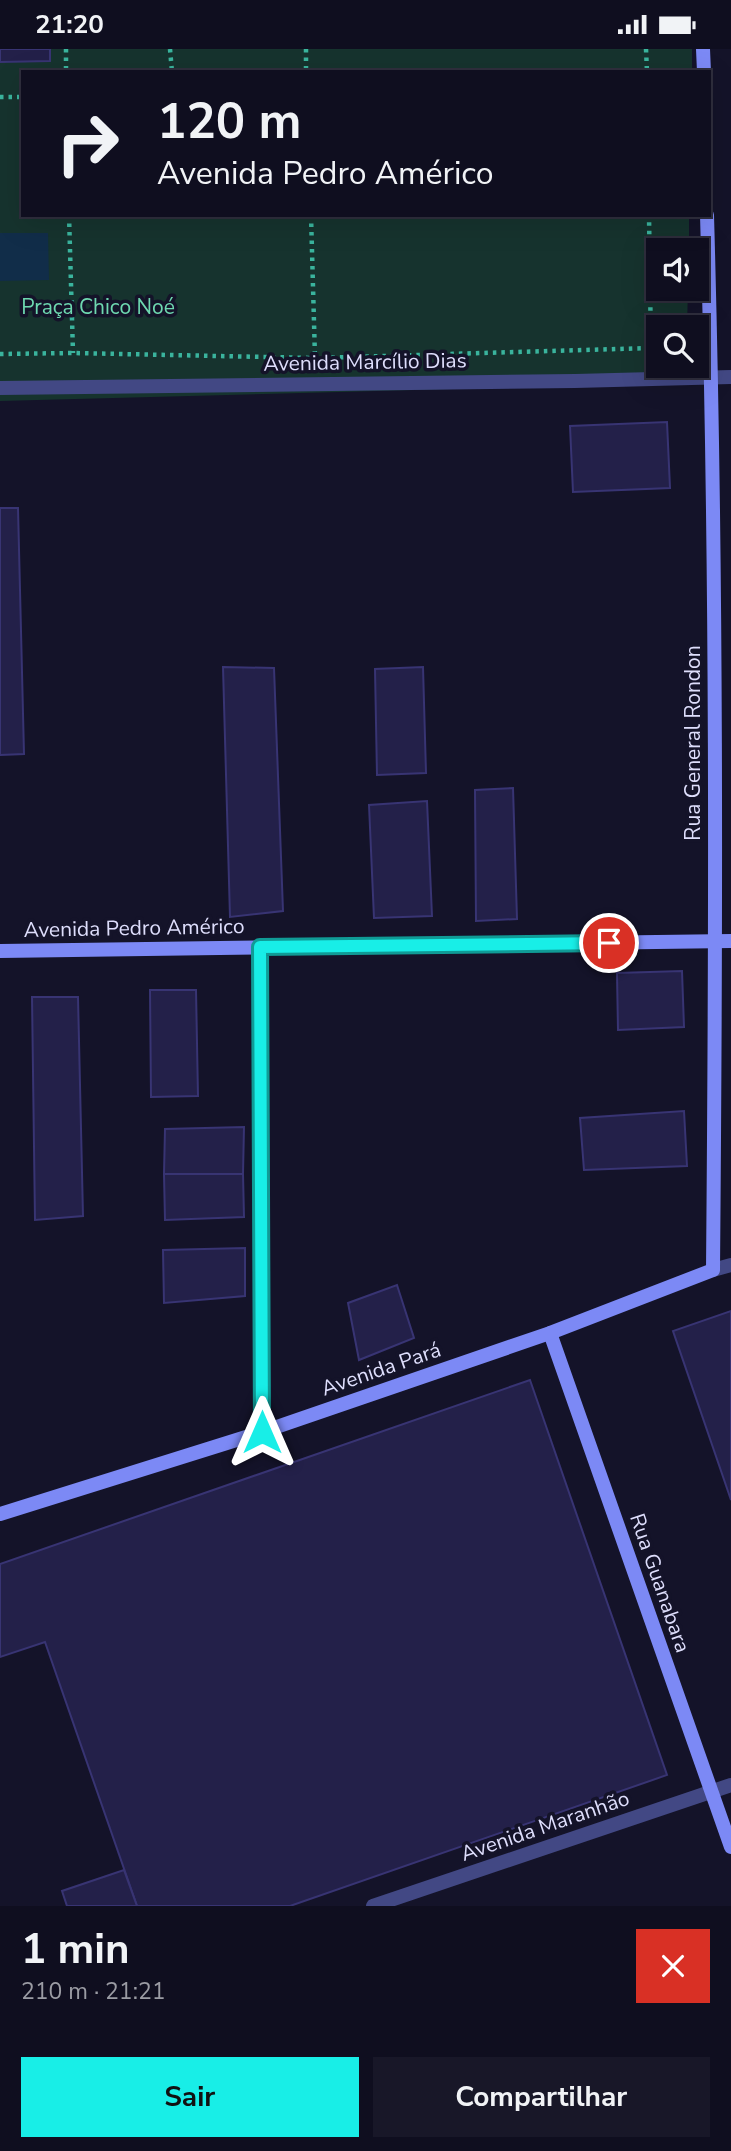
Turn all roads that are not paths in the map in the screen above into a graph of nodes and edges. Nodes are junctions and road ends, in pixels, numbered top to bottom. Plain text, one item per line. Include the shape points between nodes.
1 (703, 49) edge
2 (704, 70) edge
3 (707, 217) edge
4 (712, 377) junction
5 (731, 377) edge
6 (0, 389) edge
7 (724, 941) edge
8 (260, 947) junction
9 (0, 951) edge
10 (731, 1265) edge
11 (713, 1270) junction
12 (550, 1333) junction
13 (262, 1432) junction
14 (0, 1514) edge
15 (731, 1785) edge
16 (712, 1792) junction
17 (731, 1847) edge
18 (373, 1906) edge

1 - 2 main road
3 - 4 main road, Rua General Rondon
4 - 5 street, Avenida Marcílio Dias
4 - 6 street, Avenida Marcílio Dias
4 - 7 main road, Rua General Rondon
7 - 8 main road, Avenida Pedro Américo
7 - 11 main road, Rua General Rondon
8 - 9 main road, Avenida Pedro Américo
8 - 13 street
10 - 11 street, Avenida Pará
11 - 12 main road, Avenida Pará
12 - 13 main road, Avenida Pará
12 - 16 main road, Rua Guanabara
13 - 14 main road, Avenida Pará
15 - 16 street, Avenida Maranhão
16 - 17 main road, Rua Guanabara
16 - 18 street, Avenida Maranhão

